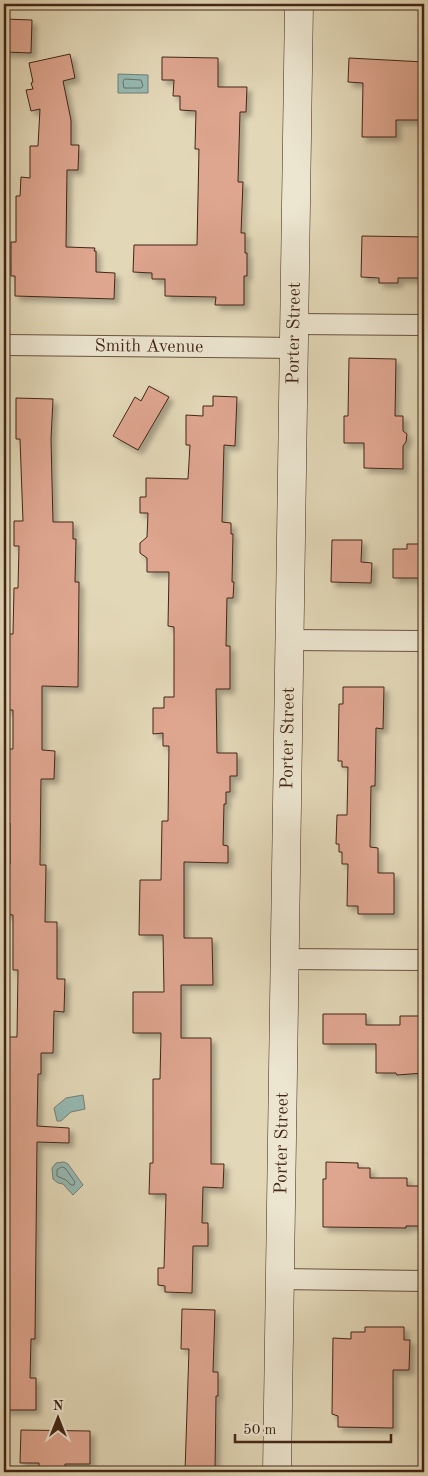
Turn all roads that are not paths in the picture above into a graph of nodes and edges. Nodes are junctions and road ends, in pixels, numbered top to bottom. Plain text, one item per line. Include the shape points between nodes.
1 (299, 4) edge
2 (424, 325) edge
3 (294, 336) junction
4 (4, 345) edge
5 (289, 640) junction
6 (424, 641) edge
7 (285, 959) junction
8 (424, 960) edge
9 (280, 1279) junction
10 (424, 1280) edge
11 (278, 1472) edge

1 - 3 street, Porter Street
2 - 3 street, Smith Avenue
3 - 4 street, Smith Avenue
3 - 5 street, Porter Street
5 - 6 street
5 - 7 street, Porter Street
7 - 8 street
7 - 9 street, Porter Street
9 - 10 street
9 - 11 street, Porter Street

